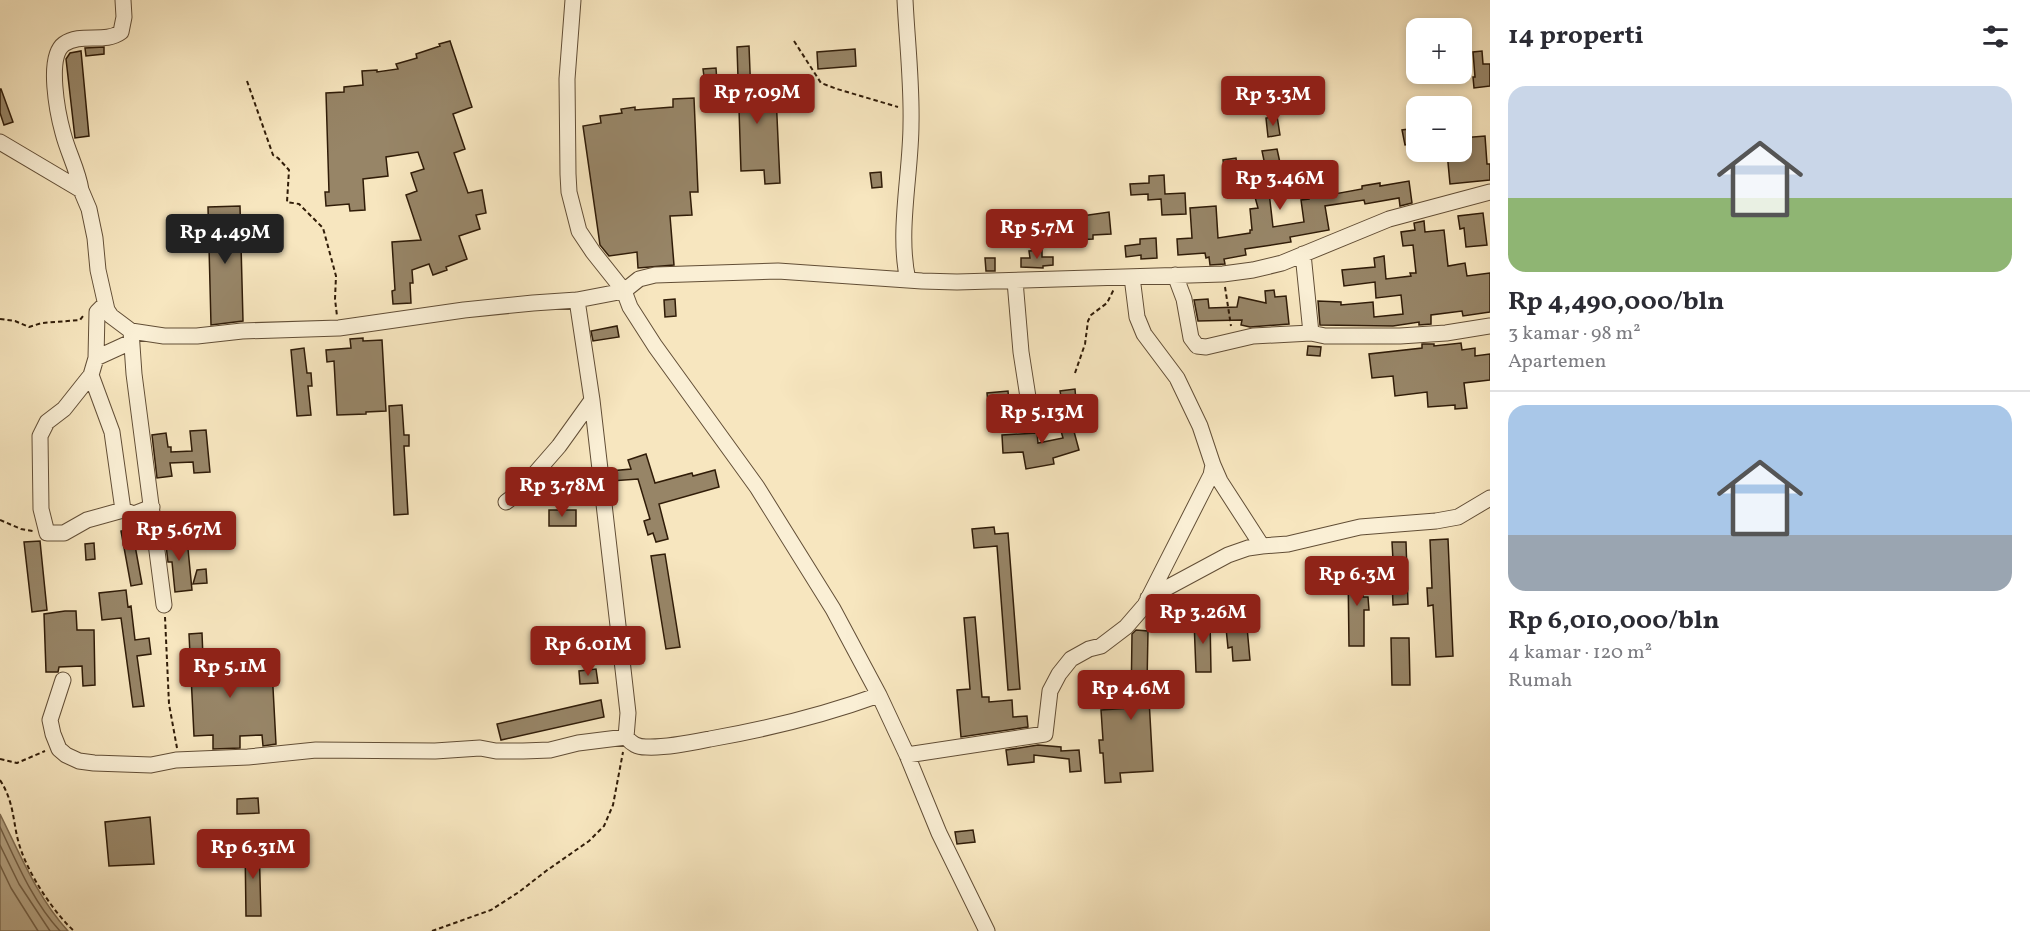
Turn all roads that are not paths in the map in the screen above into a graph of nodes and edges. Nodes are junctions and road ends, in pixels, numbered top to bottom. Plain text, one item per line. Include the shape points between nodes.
1 (123, 0) edge
2 (573, 0) edge
3 (905, 0) edge
4 (0, 142) edge
5 (81, 190) junction
6 (1490, 192) edge
7 (1303, 254) junction
8 (1175, 275) junction
9 (1132, 277) junction
10 (908, 280) junction
11 (1015, 281) junction
12 (624, 291) junction
13 (577, 300) junction
14 (101, 308) junction
15 (1490, 326) edge
16 (1311, 333) junction
17 (131, 336) junction
18 (96, 358) junction
19 (91, 375) junction
20 (592, 400) junction
21 (1030, 410) dead end
22 (1213, 465) junction
23 (1490, 498) edge
24 (506, 502) dead end
25 (152, 507) junction
26 (123, 510) junction
27 (1262, 546) junction
28 (1148, 598) junction
29 (164, 604) road end
30 (63, 680) dead end
31 (879, 695) junction
32 (626, 737) junction
33 (907, 755) junction
34 (987, 931) edge

1 - 5 street via 121,32 115,37 73,40 57,54 58,111
2 - 12 street via 567,80 569,192 579,231
3 - 10 street via 911,113 904,231
4 - 5 street
5 - 14 street via 89,209
6 - 7 street via 1389,219
7 - 8 street via 1269,266 1223,274
7 - 16 street
8 - 9 street
8 - 16 street via 1184,299 1189,333 1197,346 1253,336
9 - 11 street
9 - 22 street via 1137,317 1144,334 1177,378
10 - 11 street
10 - 12 street via 751,271 655,275 639,279
11 - 21 street
12 - 13 street
12 - 31 street via 655,346 787,533
13 - 17 street via 464,310 339,328
13 - 20 street
14 - 17 street
14 - 18 street
15 - 16 street via 1400,336
17 - 18 street
17 - 25 street
18 - 19 street
19 - 26 street via 112,432
19 - 26 street via 64,409 47,422 40,436 41,509 47,533 64,533 87,520
20 - 24 street via 559,446
20 - 32 street via 628,713
22 - 27 street
22 - 28 street
23 - 27 street via 1458,517 1360,527
25 - 26 street via 135,514
25 - 29 street
27 - 28 street via 1228,555
28 - 33 street via 1126,627 1101,646 1071,659 1059,674 1050,691 1045,734
30 - 32 street via 50,720 58,750 79,761 94,763 151,765 316,750 550,750
31 - 32 street via 824,714 698,741 646,747 633,745
31 - 33 street
33 - 34 street via 939,833

